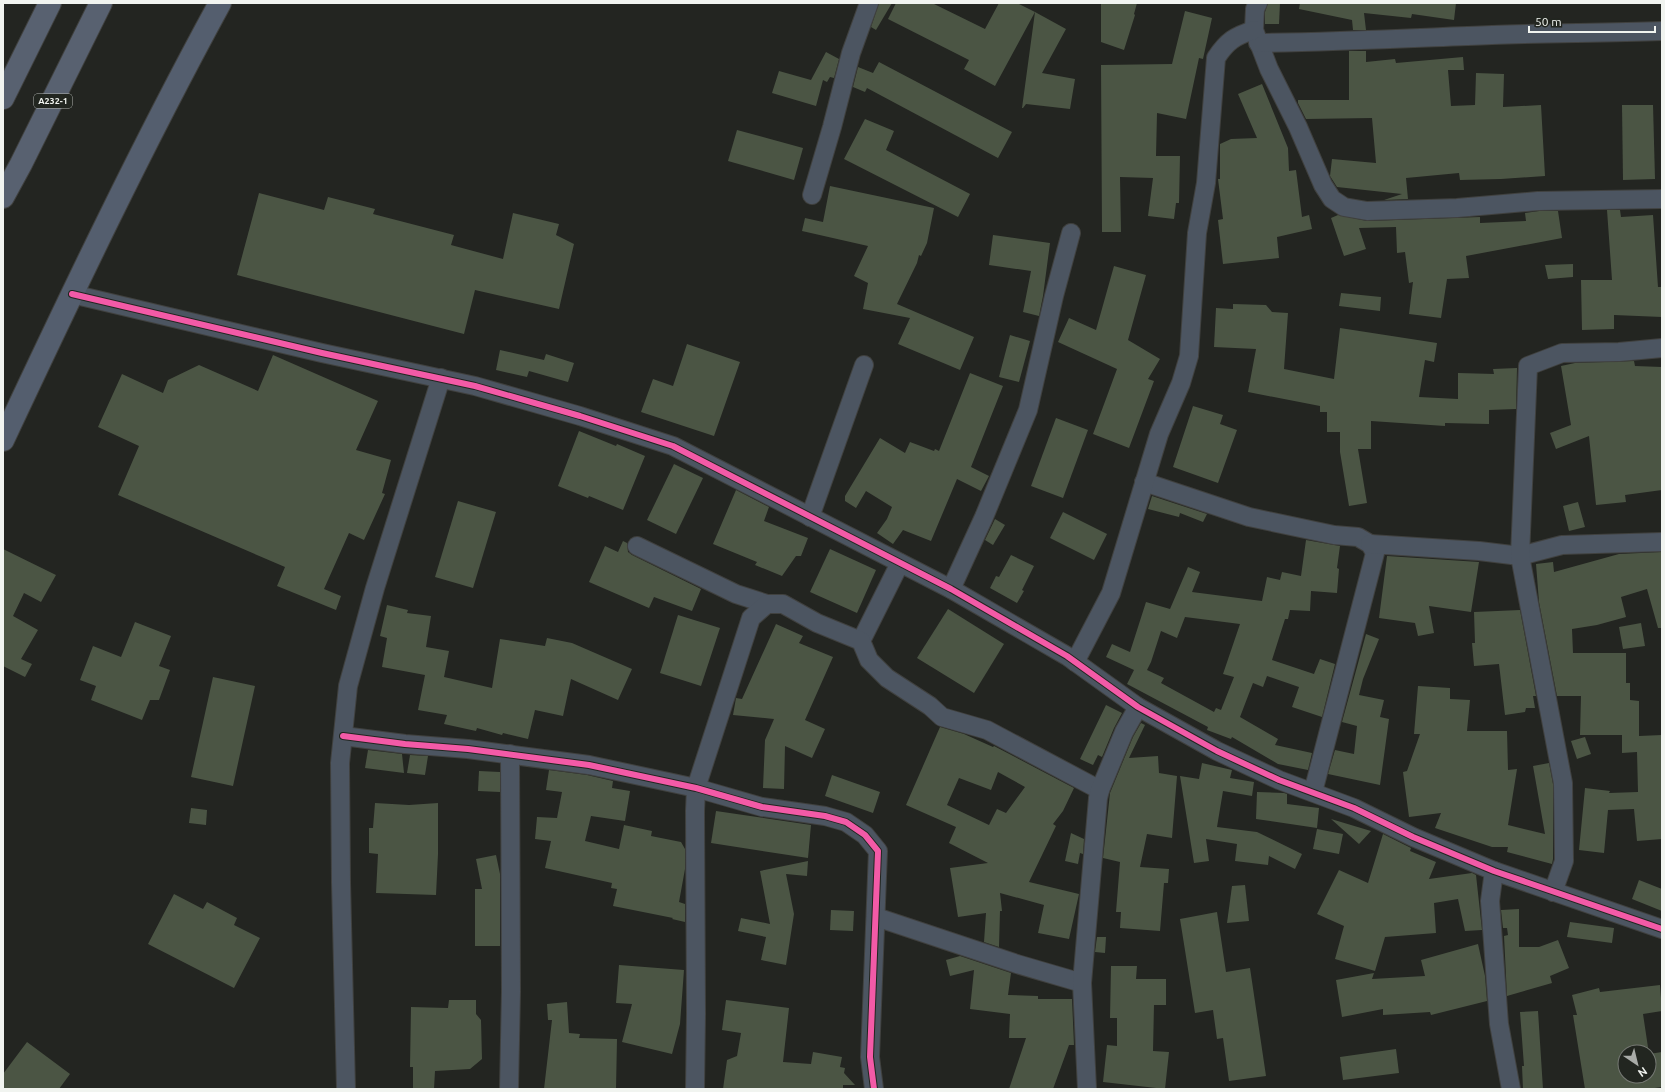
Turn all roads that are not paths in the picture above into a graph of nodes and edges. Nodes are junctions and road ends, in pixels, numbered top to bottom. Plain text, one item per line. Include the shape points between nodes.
1 (50, 3) edge
2 (100, 3) edge
3 (220, 3) edge
4 (869, 3) edge
5 (1258, 3) edge
6 (1662, 30) edge
7 (1256, 36) junction
8 (3, 98) edge
9 (812, 195) dead end
10 (3, 197) edge
11 (1662, 199) edge
12 (1071, 233) dead end
13 (72, 294) junction
14 (1662, 348) edge
15 (864, 365) dead end
16 (441, 378) junction
17 (3, 440) edge
18 (1144, 482) junction
19 (810, 517) junction
20 (1662, 542) edge
21 (1370, 544) junction
22 (637, 546) dead end
23 (1520, 556) junction
24 (900, 563) junction
25 (952, 589) junction
26 (767, 604) junction
27 (861, 641) junction
28 (1075, 662) junction
29 (1138, 708) junction
30 (343, 736) junction
31 (510, 754) junction
32 (696, 788) junction
33 (1100, 790) junction
34 (1313, 792) junction
35 (1494, 871) junction
36 (1553, 892) junction
37 (876, 917) junction
38 (1662, 929) edge
39 (1082, 983) junction
40 (346, 1089) edge
41 (509, 1089) edge
42 (695, 1089) edge
43 (874, 1089) edge
44 (1087, 1089) edge
45 (1511, 1089) edge

1 - 8 highway
2 - 10 highway, A232-1
3 - 13 street via 181,74
4 - 9 street via 851,53
5 - 7 street via 1255,10
6 - 7 street via 1307,43
7 - 11 street via 1323,185 1332,199 1344,207 1367,211 1457,208 1538,201
7 - 18 street via 1237,35 1224,46 1216,58 1206,183 1197,233 1189,356 1181,383 1159,434
12 - 25 street via 1028,410
13 - 16 street
13 - 17 street
14 - 23 street via 1562,353 1528,366
15 - 19 street
16 - 19 street via 580,416 672,446
16 - 30 street via 375,588 348,686
18 - 21 street via 1250,517 1334,535 1358,537
18 - 28 street via 1111,593
19 - 24 street
20 - 23 street via 1562,545
21 - 23 street
21 - 34 street via 1375,553
22 - 26 street via 736,594
23 - 36 street via 1563,783 1564,861
24 - 25 street
24 - 27 street
25 - 28 street
26 - 27 street via 783,604 817,623
26 - 32 street via 751,618
27 - 33 street via 869,660 887,678 930,706 942,718 986,730
28 - 29 street
29 - 33 street via 1124,732
29 - 34 street via 1217,751 1279,780
30 - 31 street
30 - 40 street via 340,763
31 - 32 street via 590,765
31 - 41 street
32 - 37 street via 762,807 825,816 846,822 865,835 878,851
32 - 42 street
33 - 39 street
34 - 35 street
35 - 36 street
35 - 45 street via 1490,901 1499,1024
36 - 38 street
37 - 39 street
37 - 43 street via 870,1057
39 - 44 street

